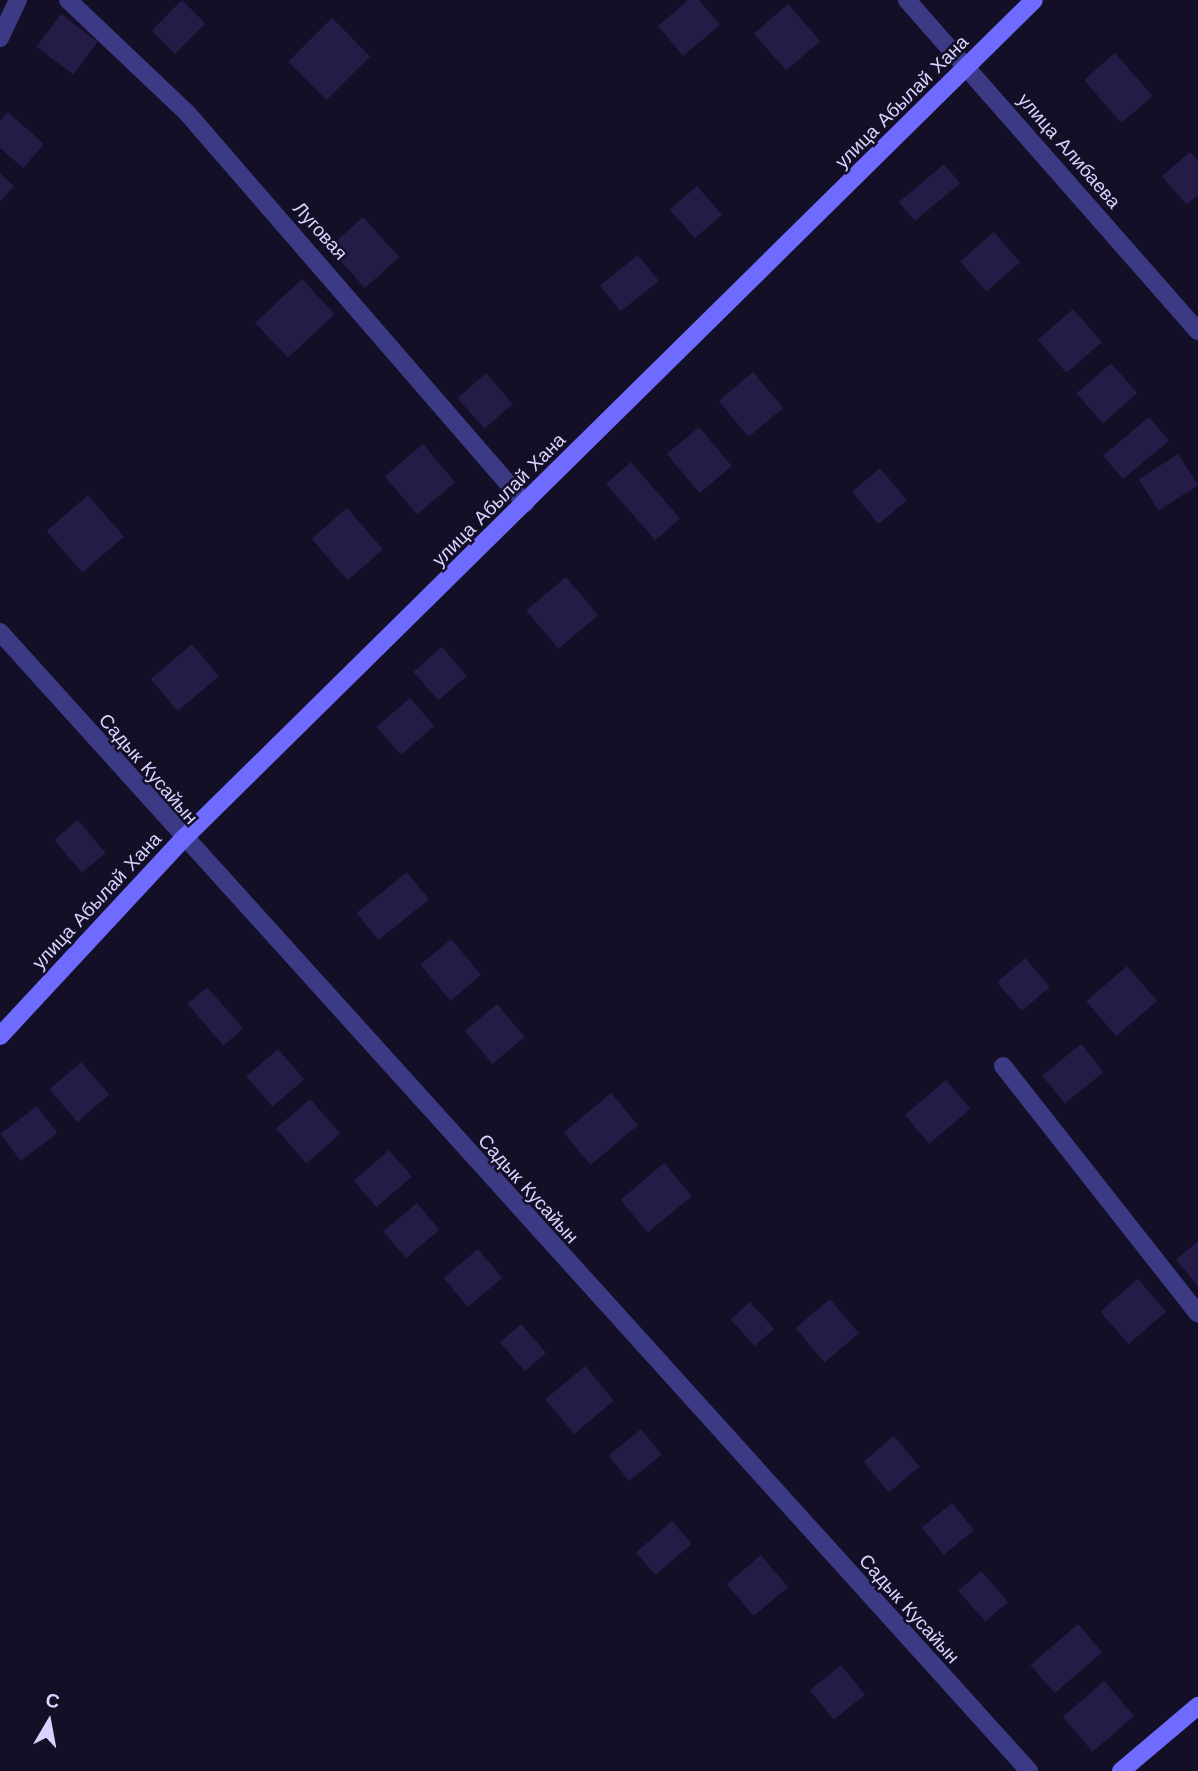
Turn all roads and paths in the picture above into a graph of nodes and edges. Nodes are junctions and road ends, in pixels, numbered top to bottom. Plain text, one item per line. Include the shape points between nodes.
1 (18, 0) edge
2 (68, 0) edge
3 (907, 0) edge
4 (1034, 0) edge
5 (0, 38) edge
6 (968, 67) junction
7 (1198, 331) edge
8 (525, 503) junction
9 (0, 632) edge
10 (183, 840) junction
11 (0, 1036) edge
12 (1003, 1066) dead end
13 (1198, 1314) edge
14 (1198, 1706) edge
15 (1029, 1771) edge
16 (1121, 1771) edge

1 - 5 street
2 - 8 street, Луговая via 188,114
3 - 6 street, улица Алибаева
4 - 6 street, улица Абылай Хана
6 - 7 street, улица Алибаева
6 - 8 street, улица Абылай Хана
8 - 10 street, улица Абылай Хана
9 - 10 street, Садык Кусайын
10 - 11 street, улица Абылай Хана
10 - 15 street, Садык Кусайын
12 - 13 street
14 - 16 street

